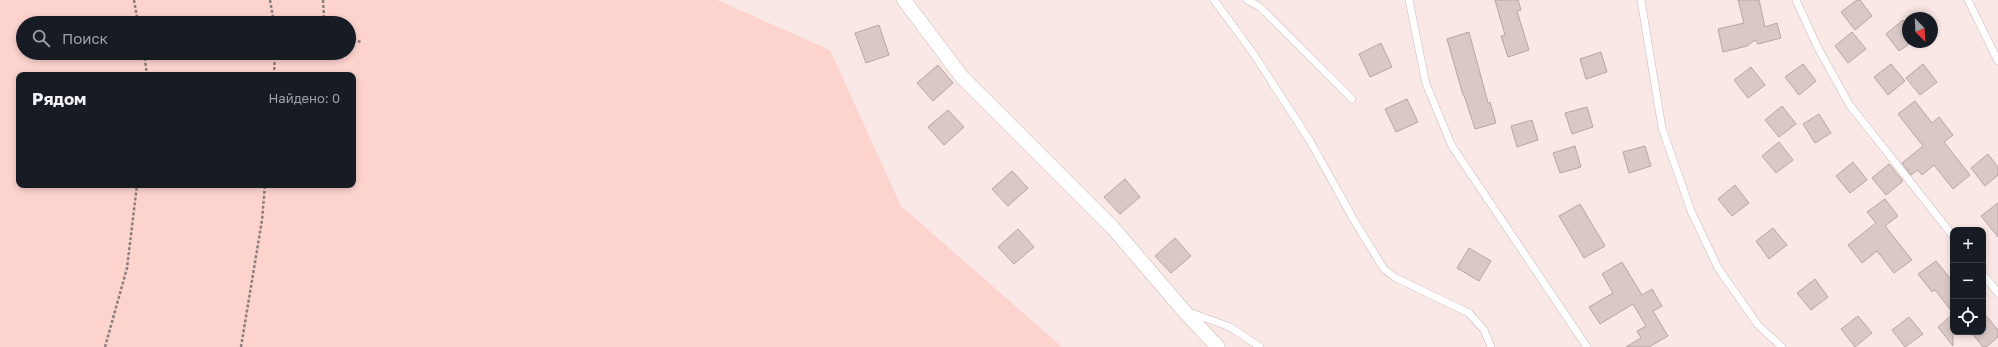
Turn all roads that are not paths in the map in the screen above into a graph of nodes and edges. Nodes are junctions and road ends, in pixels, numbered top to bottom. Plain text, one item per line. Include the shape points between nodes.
1 (904, 0) edge
2 (1214, 0) edge
3 (1247, 0) edge
4 (1409, 0) edge
5 (1641, 0) edge
6 (1796, 0) edge
7 (1968, 0) edge
8 (1998, 61) edge
9 (1352, 99) dead end
10 (1950, 232) edge
11 (1986, 278) edge
12 (1998, 293) edge
13 (1184, 310) junction
14 (1218, 347) edge
15 (1260, 347) edge
16 (1492, 347) edge
17 (1587, 347) edge
18 (1782, 347) edge

1 - 13 street via 962,77 1113,228
2 - 16 lane via 1254,53 1310,141 1384,269 1396,278 1469,313 1484,330
3 - 9 lane via 1260,7
4 - 17 lane via 1426,84 1452,146
5 - 18 lane via 1662,128 1691,211 1718,268 1758,325
6 - 10 lane via 1817,46 1849,104
7 - 8 lane
11 - 12 lane
13 - 14 street
13 - 15 lane via 1230,327

